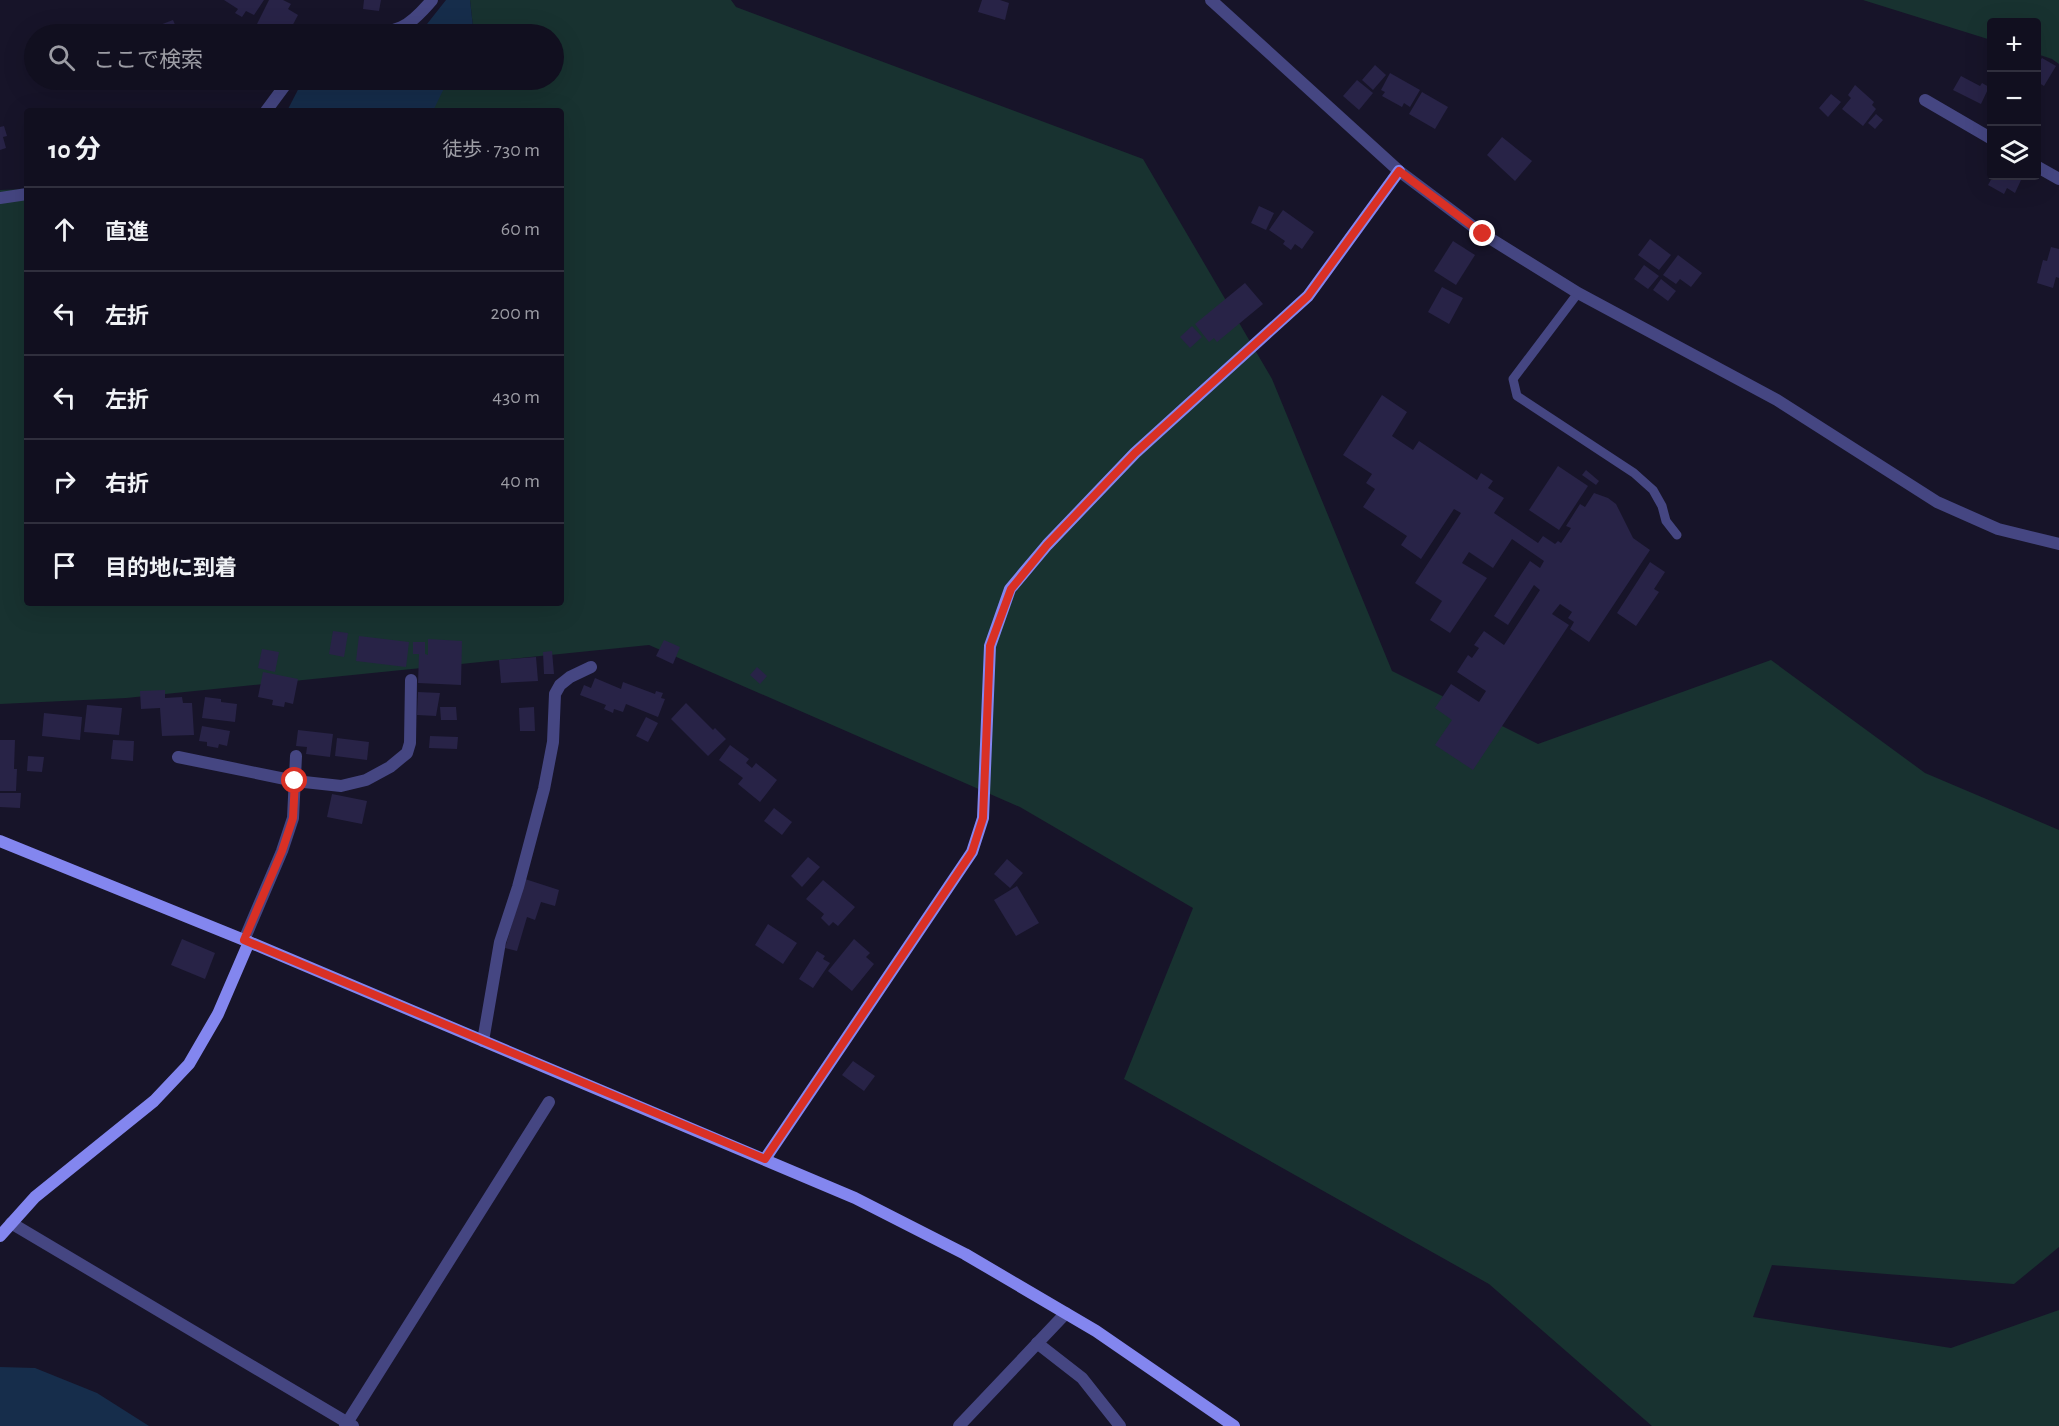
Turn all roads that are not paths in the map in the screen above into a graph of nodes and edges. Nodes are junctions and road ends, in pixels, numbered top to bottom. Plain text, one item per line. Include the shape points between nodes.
1 (432, 0) edge
2 (1211, 0) edge
3 (408, 24) edge
4 (282, 90) edge
5 (1925, 100) dead end
6 (268, 108) edge
7 (1987, 136) edge
8 (2041, 168) edge
9 (1399, 171) junction
10 (2059, 179) edge
11 (24, 194) edge
12 (0, 198) edge
13 (1578, 293) junction
14 (1677, 535) dead end
15 (2059, 544) edge
16 (591, 667) dead end
17 (411, 680) dead end
18 (296, 756) dead end
19 (178, 757) dead end
20 (295, 781) junction
21 (0, 841) edge
22 (246, 941) junction
23 (483, 1041) junction
24 (549, 1102) dead end
25 (765, 1159) junction
26 (11, 1223) junction
27 (0, 1236) edge
28 (1066, 1313) junction
29 (1037, 1343) junction
30 (348, 1425) edge
31 (959, 1426) edge
32 (1120, 1426) edge
33 (1234, 1426) edge

1 - 3 street
2 - 9 street
4 - 6 street
5 - 7 street
8 - 10 street
9 - 13 street via 1483,234
9 - 25 street via 1308,296 1135,453 1047,545 1011,589 990,646 983,818 972,852
11 - 12 street
13 - 14 lane via 1512,379 1517,396 1634,473 1653,490 1666,521
13 - 15 street via 1777,400 1937,502 1998,529
16 - 23 street via 570,677 555,694 553,742 544,789 500,942
17 - 20 street via 410,742 406,753 390,767 366,780 341,786
18 - 20 street
19 - 20 street
20 - 22 street via 293,818
21 - 22 street
22 - 23 street
22 - 26 street via 218,1014 189,1064 154,1101 35,1197
23 - 25 street
24 - 30 street
25 - 28 street via 855,1198 965,1254
26 - 27 street
26 - 30 street
28 - 29 street
28 - 33 street
29 - 31 street
29 - 32 street via 1082,1378

